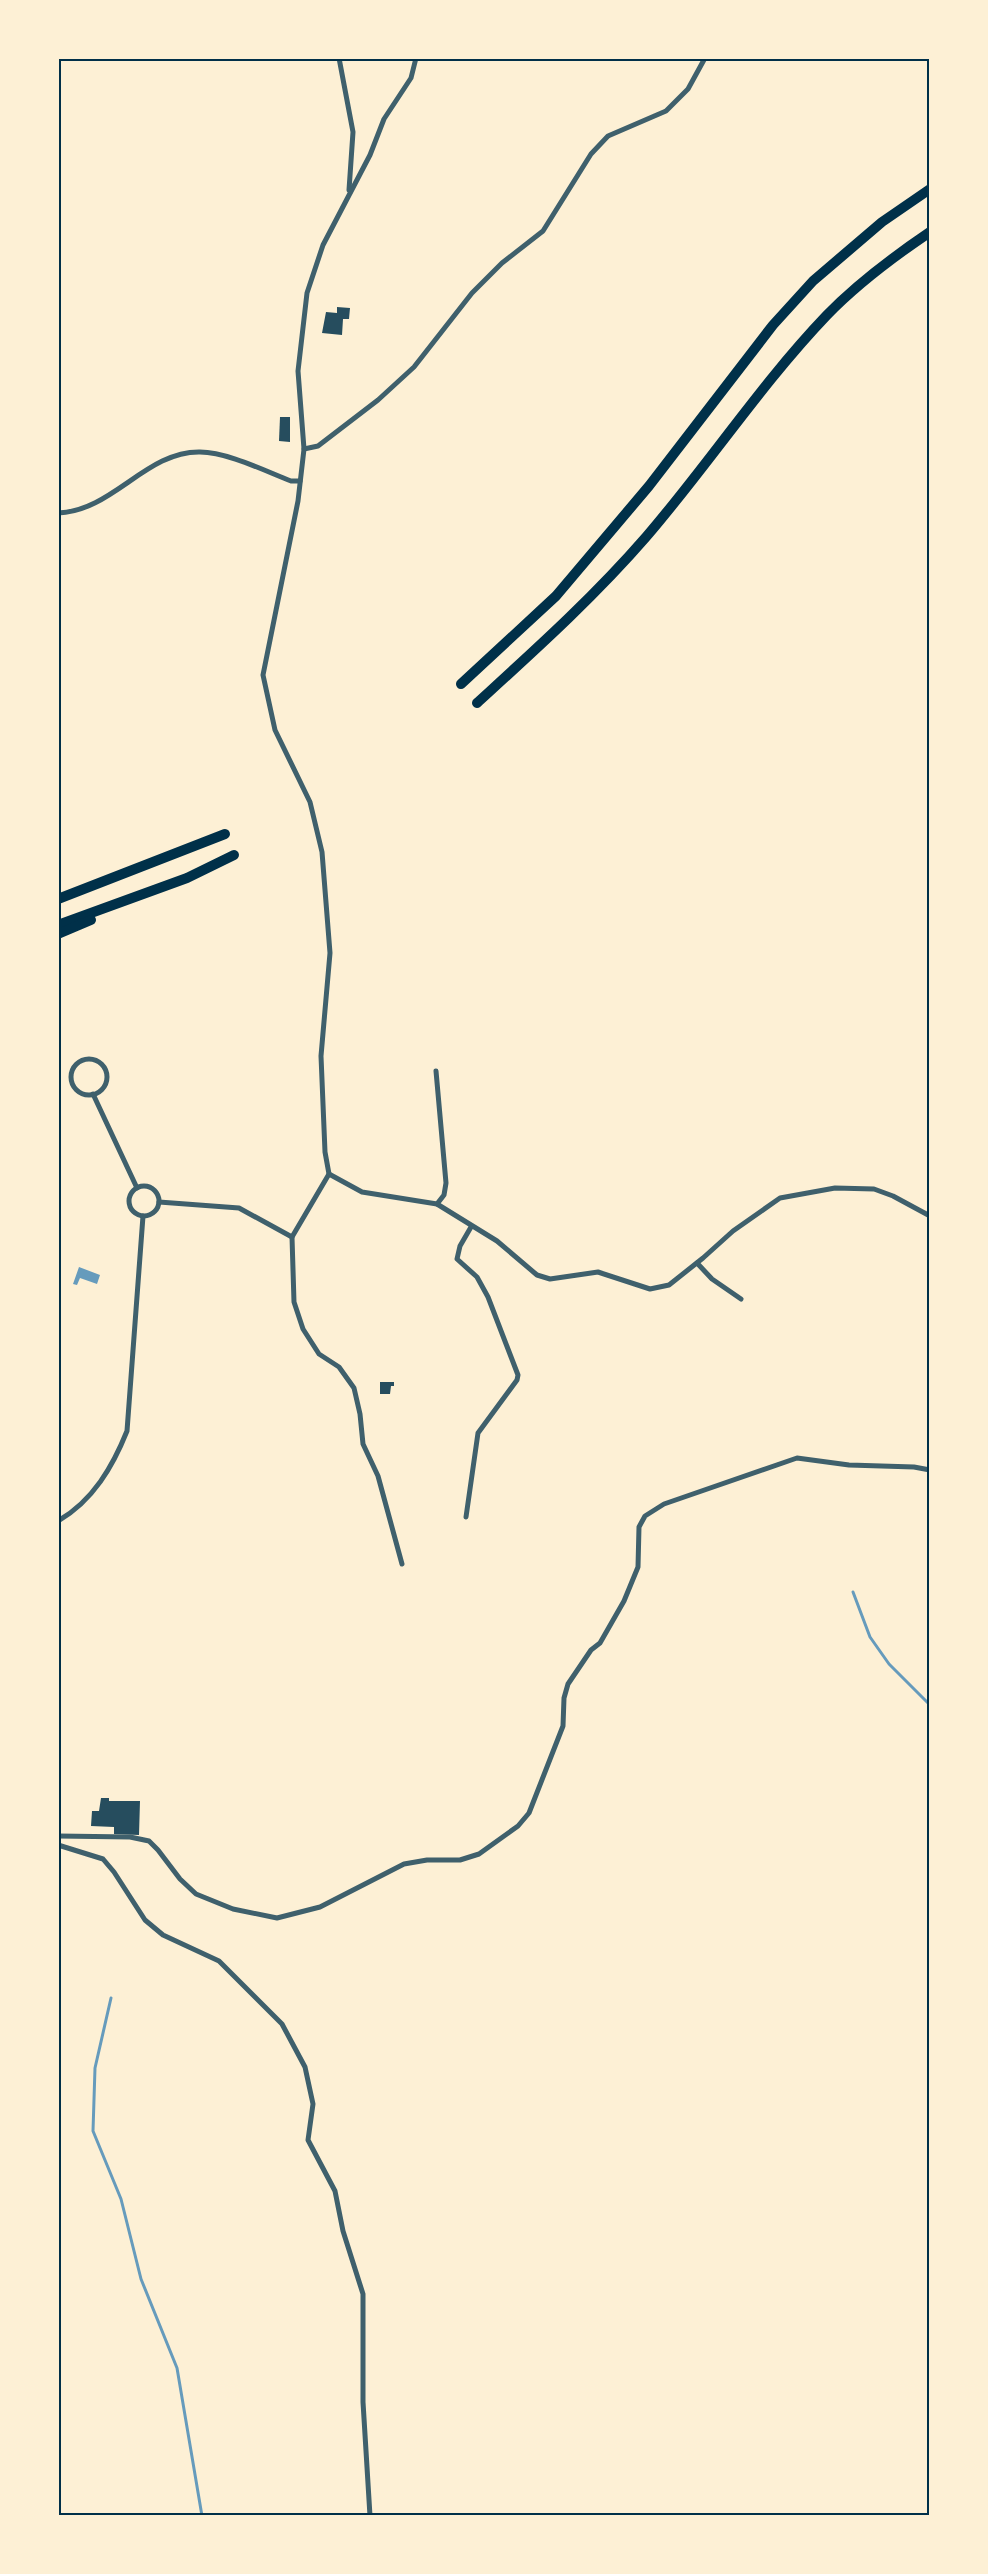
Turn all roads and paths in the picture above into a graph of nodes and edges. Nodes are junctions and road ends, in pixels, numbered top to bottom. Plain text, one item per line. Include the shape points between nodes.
1 (339, 58) edge
2 (416, 58) edge
3 (705, 58) edge
4 (930, 189) edge
5 (349, 195) junction
6 (930, 232) edge
7 (304, 449) junction
8 (300, 481) junction
9 (58, 513) edge
10 (461, 684) dead end
11 (477, 703) dead end
12 (225, 834) dead end
13 (234, 855) dead end
14 (187, 878) junction
15 (58, 897) edge
16 (58, 925) edge
17 (58, 934) edge
18 (436, 1071) dead end
19 (93, 1094) junction
20 (329, 1174) junction
21 (137, 1188) junction
22 (159, 1202) junction
23 (437, 1204) junction
24 (142, 1216) junction
25 (930, 1216) edge
26 (471, 1227) junction
27 (292, 1237) junction
28 (697, 1263) junction
29 (741, 1299) dead end
30 (930, 1470) edge
31 (466, 1517) dead end
32 (58, 1521) edge
33 (402, 1564) dead end
34 (58, 1836) edge
35 (58, 1845) edge
36 (370, 2516) edge

1 - 5 street via 353,132
2 - 5 street via 411,78 384,119
3 - 7 street via 688,89 666,111 608,136 591,154 543,231 472,293 414,367 318,446
4 - 10 highway via 847,249 813,281 773,325 649,486 556,596
5 - 7 street via 323,245 307,293 298,371
6 - 11 highway via 893,257 828,315 773,376 616,571
7 - 8 street
8 - 9 street via 213,453 185,453 167,458 103,500
8 - 20 street via 263,675 275,730 310,802 322,852 330,953 321,1056
12 - 15 highway
13 - 14 highway
14 - 16 highway
14 - 17 highway
18 - 23 street via 446,1183
19 - 19 street via 102,1088 105,1071 96,1061 82,1060 73,1069 71,1081 80,1093
19 - 21 street
20 - 23 street via 362,1192
20 - 27 street
21 - 22 street via 155,1191
21 - 24 street via 130,1204
22 - 24 street via 155,1211
22 - 27 street via 239,1208
23 - 26 street
24 - 32 street via 127,1431 115,1460 94,1491
25 - 28 street via 874,1189 835,1188 780,1198
26 - 28 street via 497,1241 537,1275 550,1278 598,1272 650,1289 669,1284
26 - 31 street via 457,1259 477,1277 518,1375 478,1433
27 - 33 street via 294,1302 303,1329 319,1354 339,1367 354,1388 363,1444 378,1476
28 - 29 street
30 - 34 street via 797,1458 664,1504 645,1516 639,1527 638,1567 600,1643 568,1684 563,1726 529,1814 478,1854 453,1861 404,1864 320,1907 278,1918 233,1909 196,1894 149,1841
35 - 36 street via 103,1859 145,1920 163,1935 219,1961 282,2024 305,2067 313,2104 308,2140 336,2191 343,2231 363,2294 363,2402

